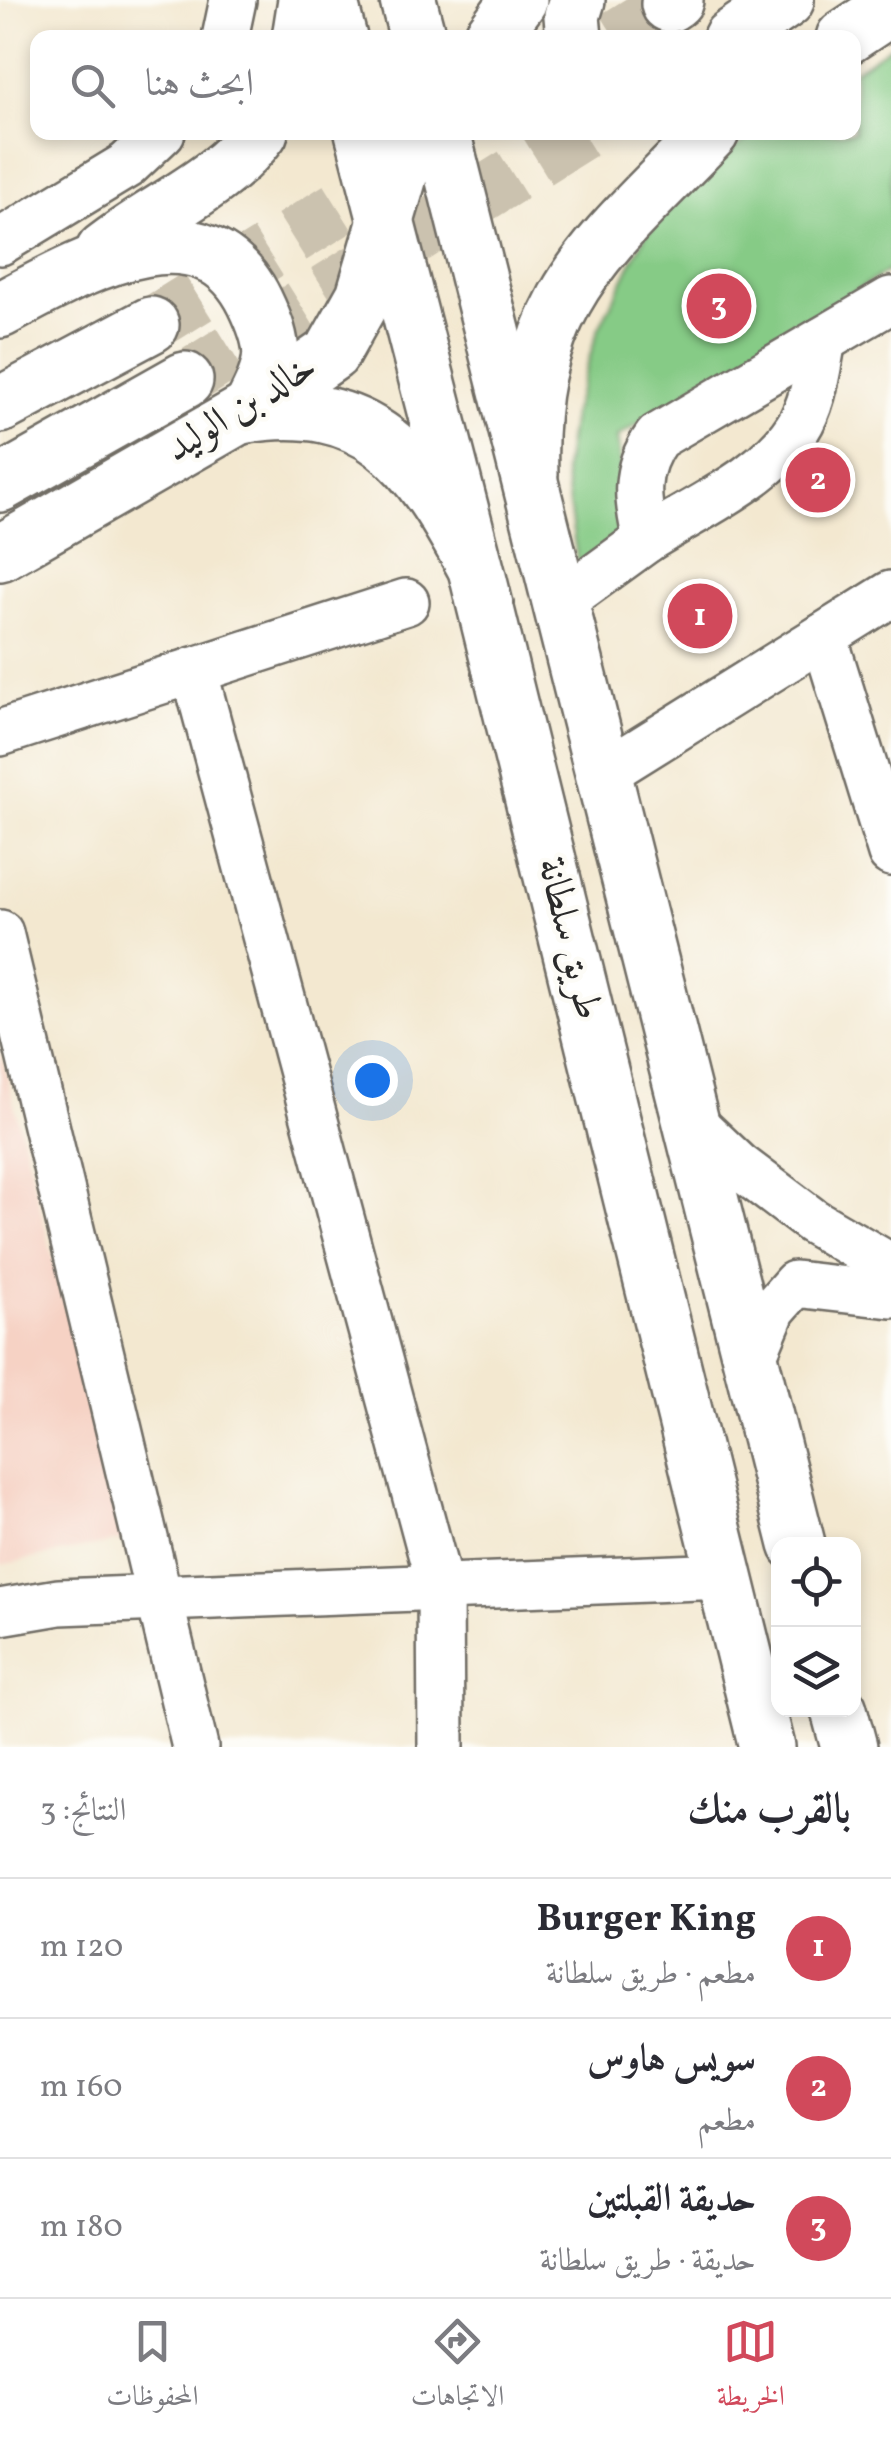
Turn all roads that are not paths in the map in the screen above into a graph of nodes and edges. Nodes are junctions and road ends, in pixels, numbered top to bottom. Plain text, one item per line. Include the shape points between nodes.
1 (233, 0) edge
2 (306, 0) edge
3 (330, 0) edge
4 (408, 0) edge
5 (519, 0) edge
6 (577, 0) edge
7 (786, 0) edge
8 (891, 7) edge
9 (227, 30) edge
10 (301, 30) edge
11 (337, 30) edge
12 (416, 30) edge
13 (497, 30) edge
14 (573, 30) edge
15 (743, 30) edge
16 (856, 30) edge
17 (154, 140) edge
18 (252, 140) edge
19 (365, 140) edge
20 (436, 140) edge
21 (437, 140) edge
22 (439, 140) edge
23 (703, 140) edge
24 (386, 220) junction
25 (0, 242) edge
26 (98, 260) junction
27 (401, 281) junction
28 (891, 300) edge
29 (0, 310) edge
30 (151, 324) tunnel mouth
31 (823, 340) junction
32 (185, 380) tunnel mouth
33 (0, 405) edge
34 (245, 413) junction
35 (530, 474) junction
36 (0, 484) edge
37 (646, 540) junction
38 (0, 553) edge
39 (473, 563) junction
40 (891, 594) edge
41 (406, 602) dead end
42 (558, 604) junction
43 (824, 636) junction
44 (194, 670) junction
45 (0, 733) edge
46 (601, 775) junction
47 (891, 854) edge
48 (0, 933) edge
49 (686, 1116) junction
50 (891, 1267) edge
51 (891, 1294) edge
52 (750, 1364) junction
53 (795, 1537) edge
54 (725, 1576) junction
55 (440, 1587) junction
56 (160, 1598) junction
57 (0, 1612) edge
58 (842, 1717) edge
59 (195, 1747) edge
60 (441, 1747) edge
61 (767, 1747) edge
62 (849, 1747) edge

1 - 9 street
2 - 10 main road
3 - 11 main road
4 - 12 main road
5 - 13 main road
6 - 14 main road
7 - 15 main road
8 - 16 main road
17 - 25 street via 127,166
18 - 26 main road
19 - 24 main road, طريق سلطانة
20 - 24 main road, خالد بن الوليد
21 - 27 main road
22 - 35 main road, طريق سلطانة
23 - 35 main road via 622,219 572,286 538,362
24 - 27 main road, طريق سلطانة
24 - 34 main road, خالد بن الوليد via 364,296 332,353
26 - 29 main road
26 - 34 main road via 179,245 200,248 229,266 272,338 266,382
27 - 39 main road, طريق سلطانة
28 - 31 street
30 - 33 main road
31 - 37 street via 813,395 776,454
31 - 37 street via 657,437 640,459
32 - 36 main road
34 - 38 main road, خالد بن الوليد
34 - 39 main road via 323,415 374,435 431,487
35 - 42 main road, طريق سلطانة
37 - 42 street
39 - 54 main road, طريق سلطانة
40 - 43 street
41 - 44 street
42 - 46 main road, طريق سلطانة
43 - 46 street
43 - 47 street
44 - 45 street
44 - 55 street
46 - 49 main road, طريق سلطانة
48 - 56 street
49 - 50 street via 812,1220
49 - 52 main road, طريق سلطانة
51 - 52 street via 795,1284 773,1309
52 - 53 main road, طريق سلطانة
54 - 55 street
54 - 61 main road, طريق سلطانة
55 - 56 street
55 - 60 street
56 - 57 street
56 - 59 street
58 - 62 main road

